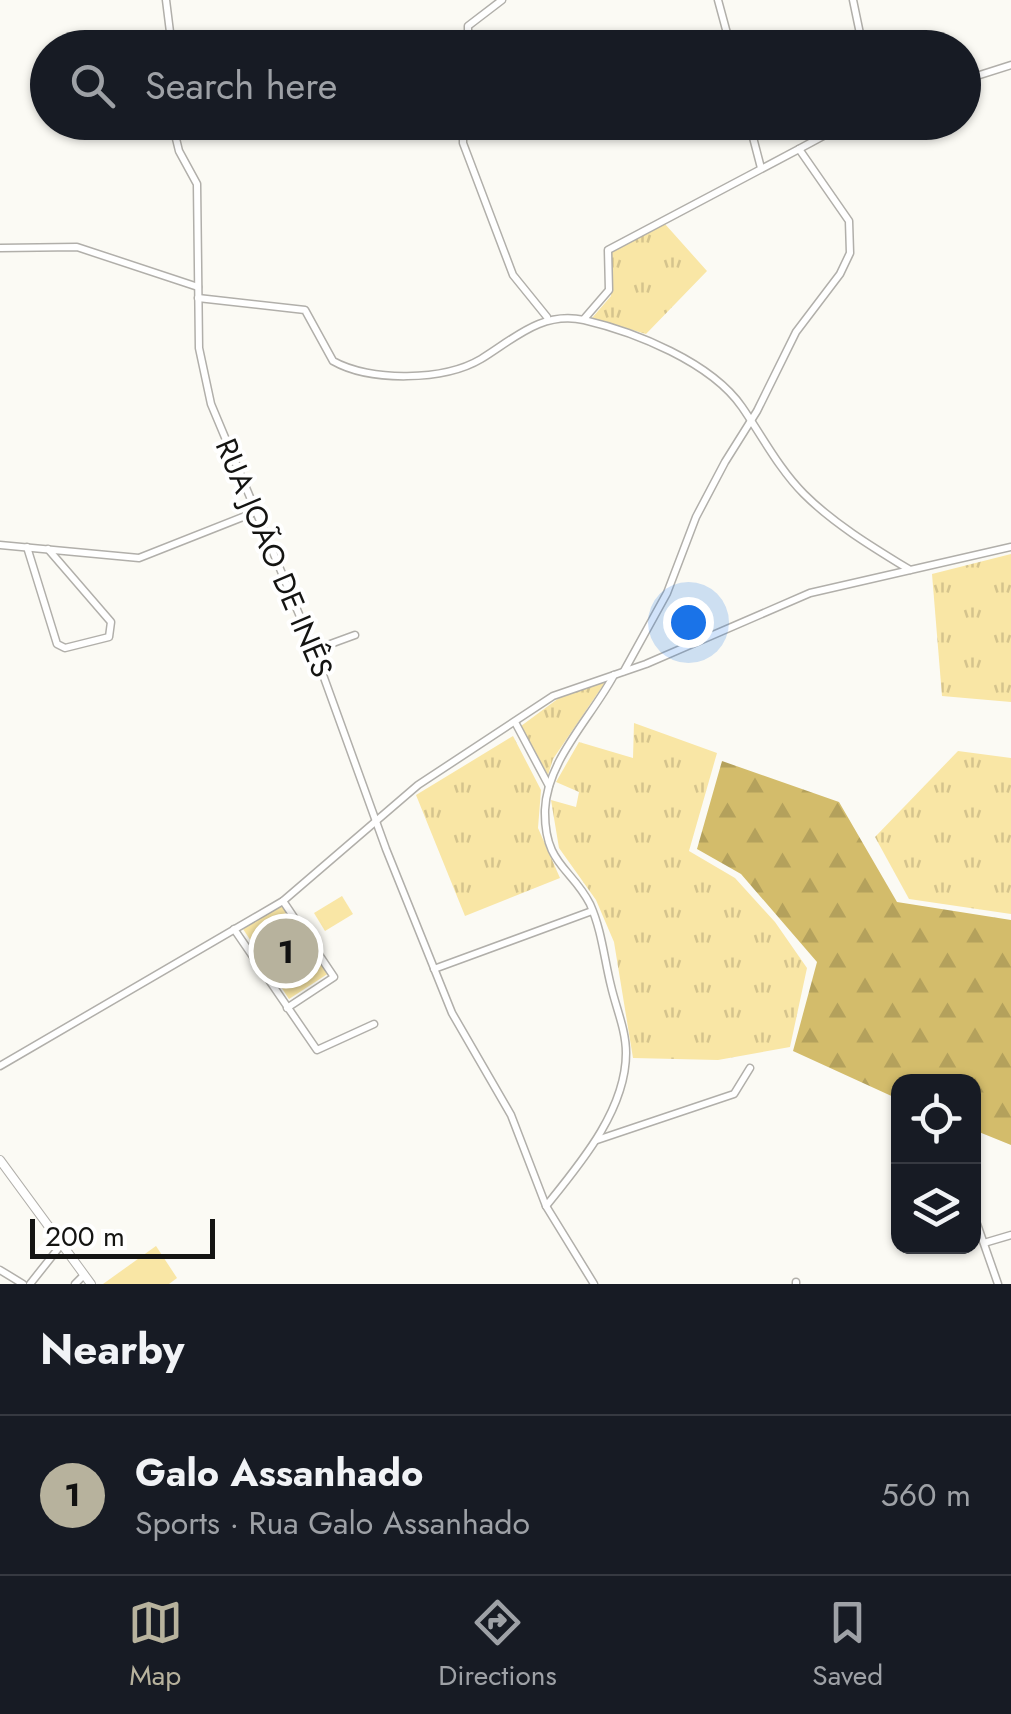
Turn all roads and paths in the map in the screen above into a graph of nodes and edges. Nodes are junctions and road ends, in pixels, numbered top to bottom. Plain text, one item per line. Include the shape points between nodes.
1 (166, 0) edge
2 (502, 0) edge
3 (718, 0) edge
4 (853, 0) edge
5 (170, 30) edge
6 (470, 30) edge
7 (726, 30) edge
8 (860, 30) edge
9 (1011, 65) edge
10 (981, 75) edge
11 (176, 140) edge
12 (463, 140) edge
13 (754, 140) edge
14 (817, 140) edge
15 (799, 150) junction
16 (761, 168) junction
17 (0, 248) edge
18 (198, 288) junction
19 (198, 298) junction
20 (547, 317) junction
21 (584, 320) junction
22 (750, 421) junction
23 (258, 511) junction
24 (0, 545) edge
25 (27, 547) junction
26 (1011, 547) edge
27 (48, 550) junction
28 (911, 571) junction
29 (356, 635) dead end
30 (314, 650) junction
31 (624, 672) junction
32 (615, 674) junction
33 (516, 724) junction
34 (549, 786) junction
35 (377, 823) junction
36 (283, 901) junction
37 (592, 911) junction
38 (234, 929) junction
39 (434, 969) junction
40 (287, 1008) junction
41 (374, 1024) dead end
42 (0, 1066) edge
43 (750, 1068) dead end
44 (596, 1140) junction
45 (0, 1160) edge
46 (546, 1206) junction
47 (981, 1235) edge
48 (1011, 1235) edge
49 (984, 1243) junction
50 (62, 1245) junction
51 (0, 1270) edge
52 (84, 1276) junction
53 (27, 1284) edge
54 (76, 1284) edge
55 (91, 1284) edge
56 (594, 1284) edge
57 (998, 1284) edge

1 - 5 street
2 - 6 street
3 - 7 street
4 - 8 street
9 - 10 street
11 - 18 street, RUA JOÃO DE INÊS via 197,184
12 - 20 street via 513,275
13 - 16 street
14 - 15 street
15 - 16 street
15 - 22 street via 844,210 852,246 840,274 796,332
16 - 21 street via 608,250 609,290
17 - 18 street via 77,247
18 - 19 street, RUA JOÃO DE INÊS
19 - 20 street via 305,310 333,361 383,376 475,362
19 - 23 street, RUA JOÃO DE INÊS via 206,391
20 - 21 street
21 - 22 street via 644,338 681,358 736,400
22 - 28 street via 804,494
22 - 31 street via 703,503 666,594
23 - 27 street via 139,558
23 - 30 street, RUA JOÃO DE INÊS
24 - 25 street
25 - 27 street
25 - 27 street via 60,647 112,634 111,622
26 - 28 street
28 - 31 street via 810,593
29 - 30 street
30 - 35 street, RUA JOÃO DE INÊS
31 - 32 street
32 - 33 street via 562,691
32 - 34 street
33 - 34 street
33 - 35 street via 418,785
34 - 37 street via 546,820 553,852
35 - 36 street
35 - 39 street, RUA JOÃO DE INÊS
36 - 38 street
36 - 40 street via 334,975
37 - 39 street
37 - 44 street via 626,1049 624,1073
38 - 40 street
38 - 42 street
39 - 46 street, RUA JOÃO DE INÊS via 511,1115
40 - 41 street via 314,1048 324,1050
43 - 44 street via 734,1094
44 - 46 street
45 - 50 main road
46 - 56 street, RUA JOÃO DE INÊS
47 - 49 street
48 - 49 street
49 - 57 street
50 - 52 main road
50 - 53 street
51 - 53 street
52 - 54 street
52 - 55 main road

